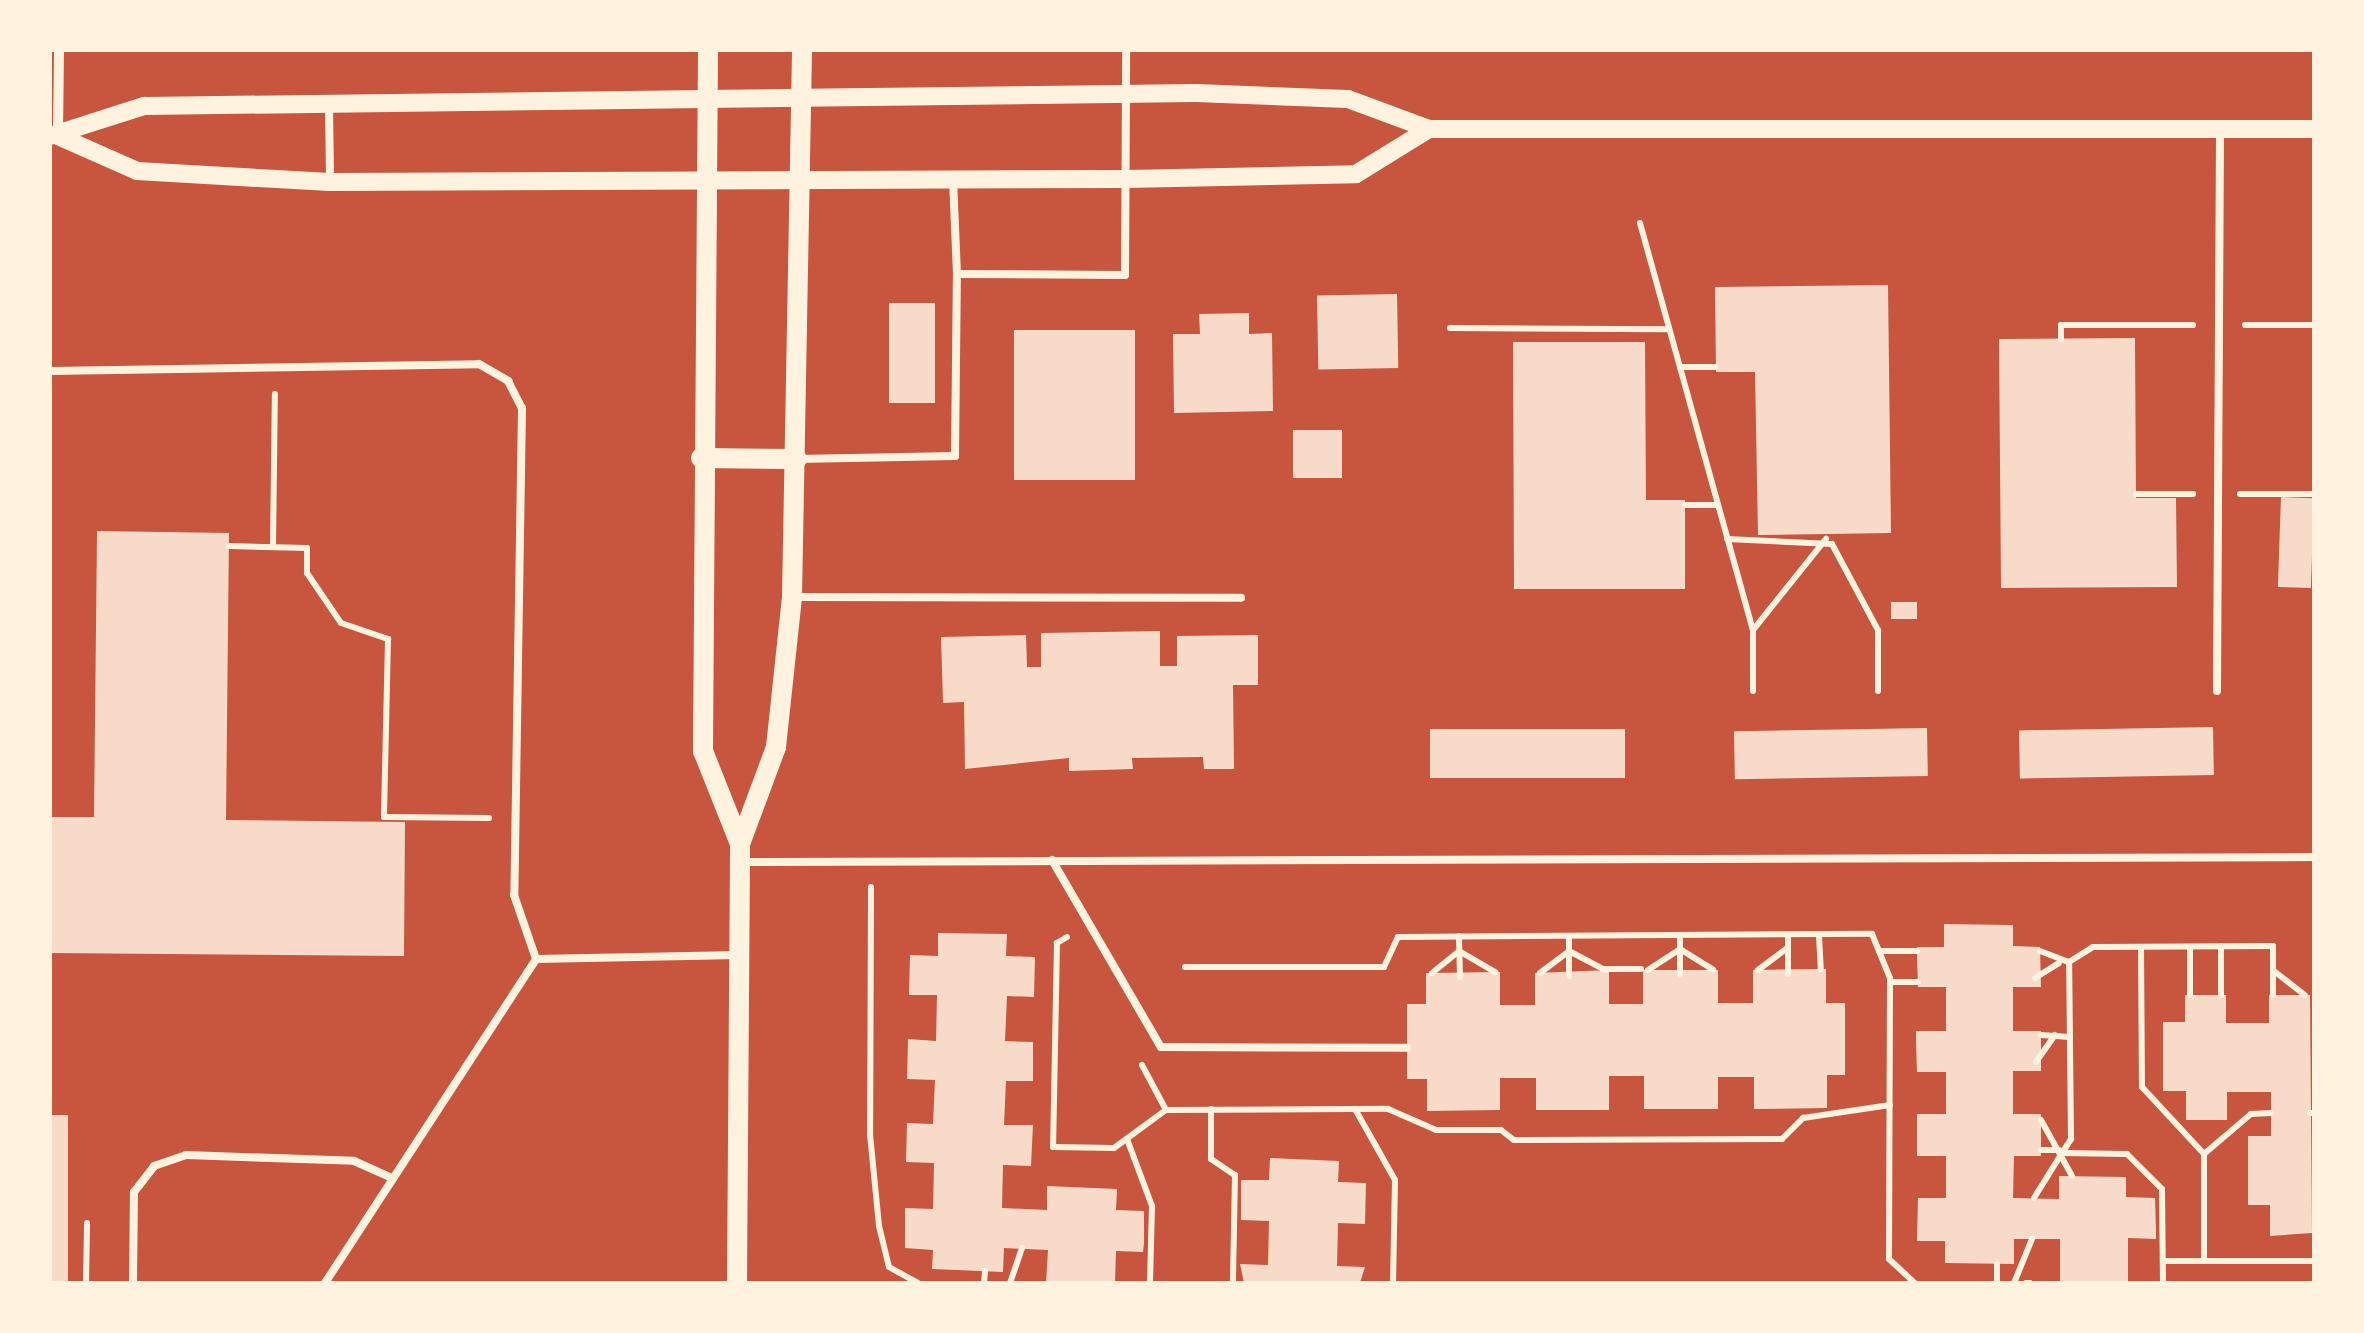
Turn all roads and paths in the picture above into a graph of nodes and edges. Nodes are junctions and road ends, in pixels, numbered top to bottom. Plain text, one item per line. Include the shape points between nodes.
1 (59, 50) edge
2 (708, 50) edge
3 (802, 50) edge
4 (1126, 50) edge
5 (1126, 93) junction
6 (707, 96) junction
7 (801, 96) junction
8 (329, 99) junction
9 (1428, 129) junction
10 (2314, 129) edge
11 (2220, 130) junction
12 (54, 136) edge
13 (706, 178) junction
14 (800, 178) junction
15 (953, 178) junction
16 (1126, 178) junction
17 (330, 182) junction
18 (1640, 224) dead end
19 (957, 274) junction
20 (2219, 326) junction
21 (2314, 326) edge
22 (1450, 328) dead end
23 (1669, 329) junction
24 (2061, 339) dead end
25 (1716, 366) dead end
26 (275, 367) junction
27 (1680, 367) junction
28 (50, 371) edge
29 (701, 458) junction
30 (798, 459) junction
31 (1685, 505) dead end
32 (1718, 506) junction
33 (1826, 538) junction
34 (1727, 539) junction
35 (230, 546) dead end
36 (273, 547) junction
37 (792, 597) junction
38 (1241, 598) dead end
39 (1753, 630) junction
40 (1753, 691) dead end
41 (1878, 691) dead end
42 (2217, 691) dead end
43 (515, 818) junction
44 (740, 853) junction
45 (2314, 857) edge
46 (1052, 860) junction
47 (871, 861) junction
48 (1090, 925) junction
49 (1680, 935) junction
50 (1788, 935) junction
51 (1819, 935) junction
52 (1459, 936) junction
53 (1569, 936) junction
54 (2222, 946) junction
55 (2140, 947) junction
56 (2190, 947) junction
57 (1788, 948) junction
58 (1680, 949) junction
59 (1459, 950) junction
60 (1569, 950) junction
61 (1879, 951) junction
62 (1917, 951) dead end
63 (2040, 951) dead end
64 (739, 955) junction
65 (536, 959) junction
66 (2069, 962) junction
67 (2059, 963) junction
68 (1185, 968) dead end
69 (1821, 969) dead end
70 (1713, 970) dead end
71 (1758, 970) dead end
72 (2273, 970) junction
73 (1432, 972) dead end
74 (1495, 972) dead end
75 (1540, 972) dead end
76 (1788, 974) dead end
77 (1680, 975) dead end
78 (1569, 976) dead end
79 (1460, 977) dead end
80 (2035, 978) dead end
81 (1890, 982) junction
82 (1918, 982) dead end
83 (2222, 995) dead end
84 (2273, 995) dead end
85 (2305, 995) dead end
86 (2190, 996) dead end
87 (2041, 1035) dead end
88 (2055, 1035) junction
89 (2070, 1036) junction
90 (1161, 1047) junction
91 (1408, 1048) dead end
92 (2036, 1062) dead end
93 (1890, 1105) junction
94 (1355, 1108) junction
95 (1210, 1109) junction
96 (1166, 1110) junction
97 (2271, 1113) dead end
98 (2041, 1120) dead end
99 (1127, 1139) junction
100 (2041, 1150) dead end
101 (2061, 1151) junction
102 (2204, 1154) junction
103 (2072, 1176) dead end
104 (392, 1178) junction
105 (2034, 1198) dead end
106 (87, 1223) dead end
107 (2032, 1239) dead end
108 (1022, 1248) dead end
109 (2163, 1260) junction
110 (2204, 1261) junction
111 (2314, 1261) edge
112 (1997, 1264) dead end
113 (984, 1271) dead end
114 (1912, 1282) edge
115 (86, 1283) edge
116 (133, 1283) edge
117 (326, 1283) edge
118 (737, 1283) edge
119 (918, 1283) edge
120 (984, 1283) edge
121 (1010, 1283) edge
122 (1150, 1283) edge
123 (1233, 1283) edge
124 (1392, 1283) edge
125 (1997, 1283) edge
126 (2014, 1283) edge
127 (2163, 1283) edge

1 - 12 street
2 - 6 main road
3 - 7 main road
4 - 5 lane
5 - 7 street
5 - 9 street via 1348,99
5 - 16 lane
6 - 7 street
6 - 8 street
6 - 13 main road
7 - 14 main road
8 - 12 street via 144,106
8 - 17 lane
9 - 11 street
9 - 16 street via 1356,174
10 - 11 street
11 - 20 lane
12 - 17 street via 137,171
13 - 14 street
13 - 17 street
13 - 29 main road
14 - 15 street
14 - 30 main road
15 - 16 street
15 - 19 lane
16 - 19 lane via 1126,275
18 - 23 path
19 - 30 lane via 956,456
20 - 21 path
20 - 24 path via 2061,326
20 - 42 lane
22 - 23 path
23 - 27 path
25 - 27 path
26 - 28 lane
26 - 36 path
26 - 43 lane via 479,364 508,380 522,408
27 - 32 path
29 - 30 main road
29 - 44 main road via 703,751
30 - 37 main road
31 - 32 path
32 - 34 path
33 - 34 path
33 - 39 path
33 - 41 path via 1878,630
34 - 39 path
35 - 36 path
36 - 43 path via 307,548 307,573 341,623 388,639 384,817
37 - 38 lane
37 - 44 main road via 776,747
39 - 40 path
43 - 65 lane via 514,896
44 - 47 lane
44 - 64 main road
45 - 46 lane
46 - 47 lane
46 - 48 lane
47 - 119 path via 870,1134 879,1226 889,1267
48 - 90 lane
48 - 99 path via 1057,942 1053,1147 1114,1148
49 - 50 path
49 - 53 path
49 - 58 path
50 - 51 path
50 - 57 path
51 - 61 path via 1872,934
51 - 69 path
52 - 53 path
52 - 59 path
52 - 68 path via 1398,937 1384,967
53 - 60 path
54 - 56 path
54 - 72 path via 2273,946
54 - 83 path
55 - 56 path
55 - 66 path via 2092,947
55 - 102 path via 2142,1087
56 - 86 path
57 - 71 path
57 - 76 path
58 - 60 path via 1644,970 1604,970
58 - 70 path
58 - 77 path
59 - 73 path
59 - 74 path
59 - 79 path
60 - 75 path
60 - 78 path
61 - 62 path
61 - 81 path
63 - 67 path
64 - 65 lane
64 - 118 main road
65 - 104 lane
66 - 67 path
66 - 89 path
67 - 80 path
72 - 84 path
72 - 85 path
81 - 82 path
81 - 93 path
87 - 88 path
88 - 89 path
88 - 92 path
89 - 101 path via 2071,1139
90 - 91 lane
90 - 96 path via 1140,1068
93 - 94 path via 1804,1118 1782,1139 1514,1140 1501,1130 1436,1130 1388,1108
93 - 114 path via 1889,1259
94 - 95 path
94 - 124 path via 1394,1180
95 - 96 path
95 - 123 path via 1210,1159 1235,1174
96 - 99 path
97 - 102 path via 2250,1114
98 - 101 path
99 - 122 path via 1152,1206
100 - 101 path
101 - 103 path
101 - 105 path
101 - 109 path via 2127,1154 2162,1189
102 - 110 path
104 - 116 lane via 354,1161 186,1155 154,1166 134,1192
104 - 117 lane
106 - 115 path
107 - 126 path
108 - 121 path
109 - 110 path
109 - 127 path
110 - 111 path
112 - 125 path
113 - 120 path

